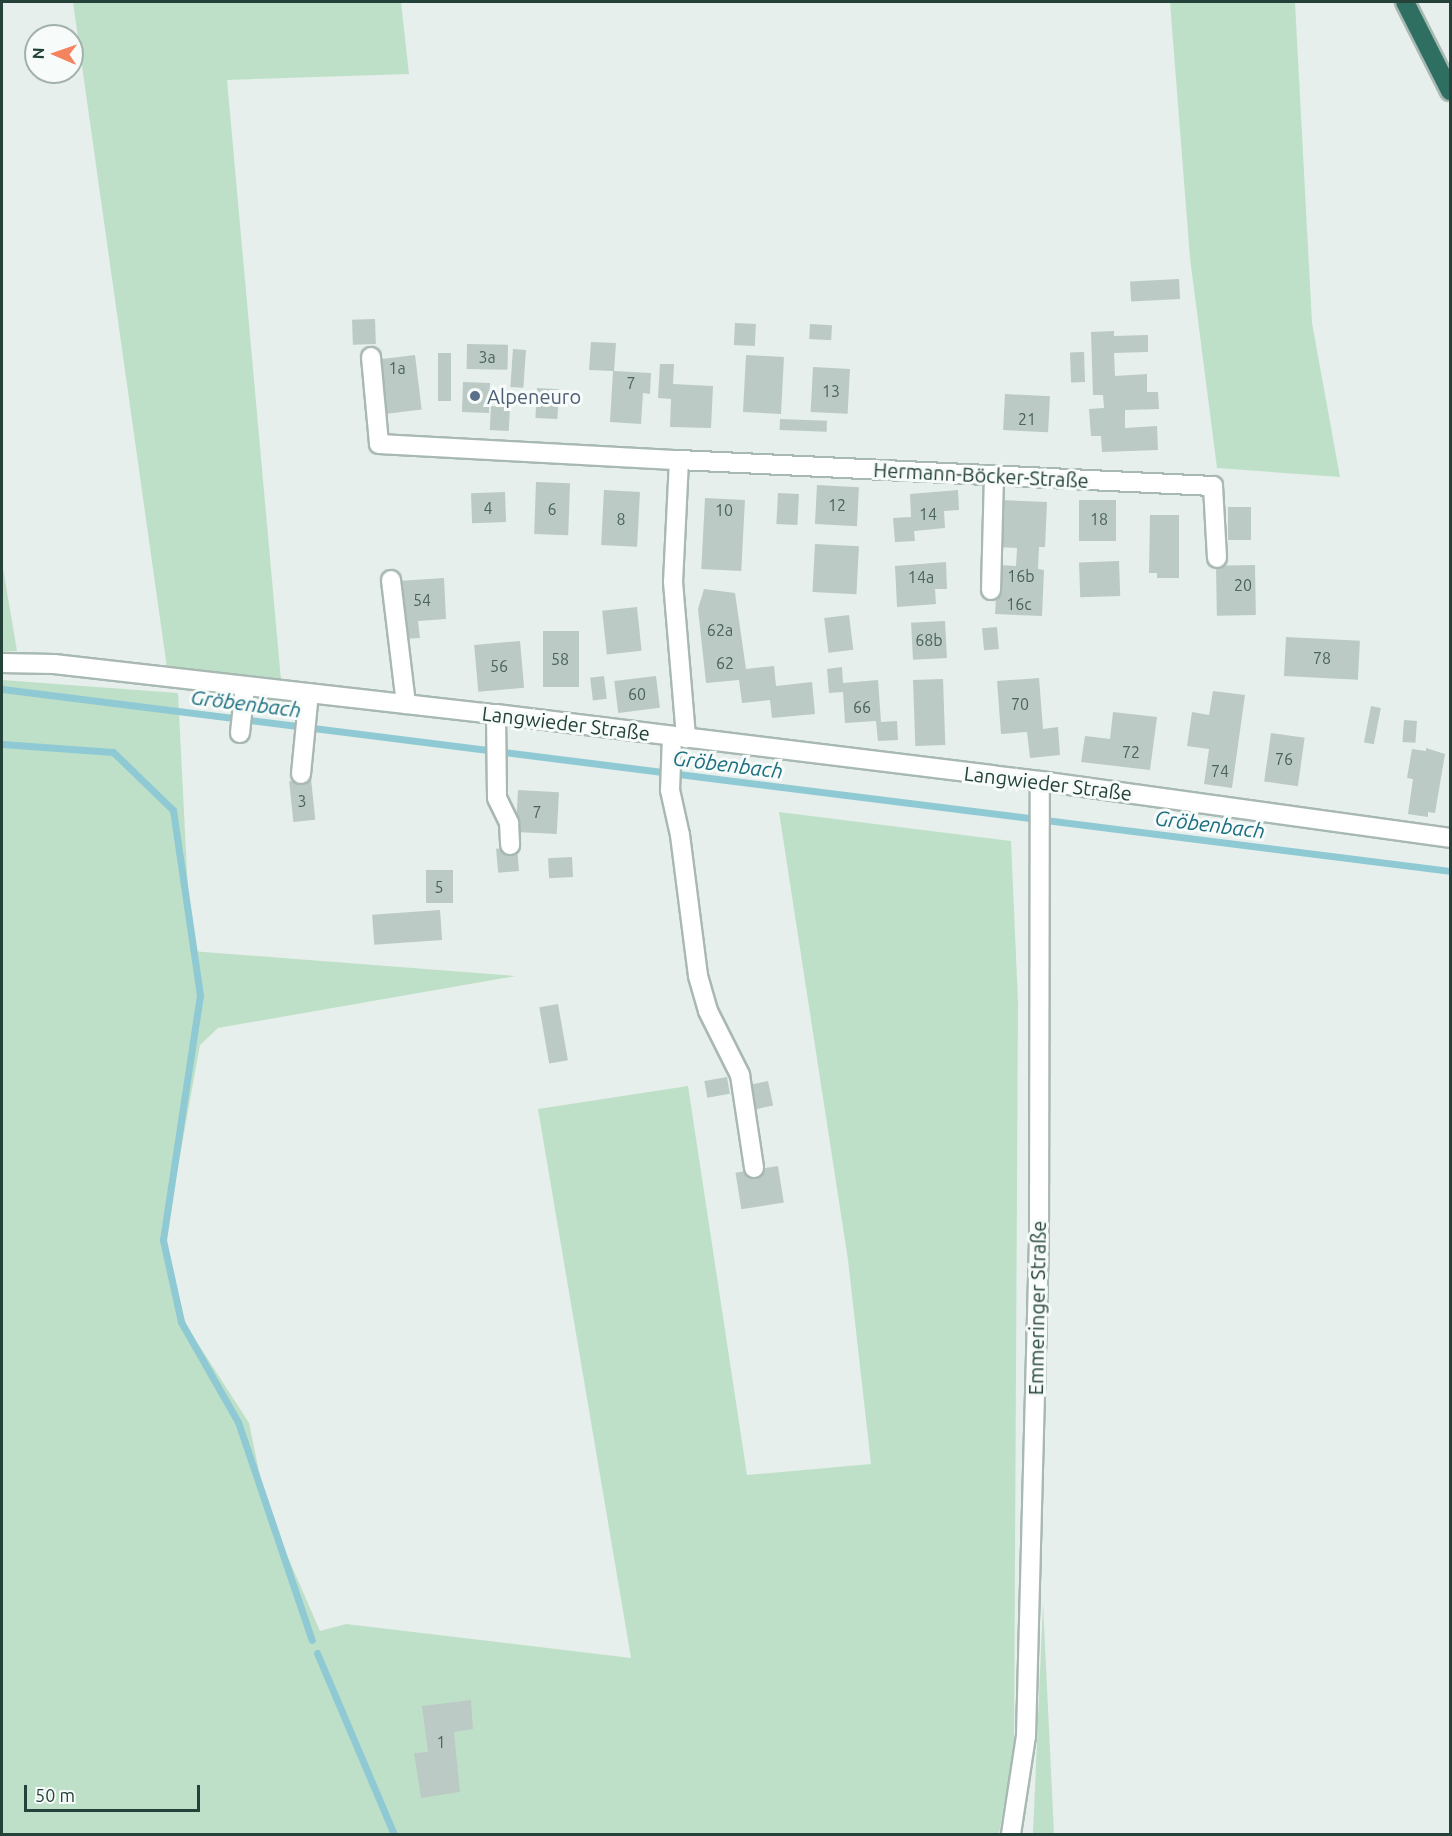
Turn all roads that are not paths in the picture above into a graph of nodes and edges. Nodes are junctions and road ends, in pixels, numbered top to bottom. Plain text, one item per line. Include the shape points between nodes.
1 (1405, 2) edge
2 (1450, 91) edge
3 (371, 357) dead end
4 (678, 459) junction
5 (994, 475) junction
6 (1217, 558) dead end
7 (392, 580) dead end
8 (991, 590) dead end
9 (2, 663) edge
10 (245, 692) junction
11 (309, 693) junction
12 (406, 704) junction
13 (496, 714) junction
14 (240, 733) dead end
15 (679, 737) junction
16 (301, 774) dead end
17 (1040, 781) junction
18 (1450, 838) edge
19 (510, 845) dead end
20 (754, 1168) dead end
21 (1011, 1834) edge

1 - 2 highway
3 - 4 street, Hermann-Böcker-Straße via 379,444
4 - 5 street, Hermann-Böcker-Straße
4 - 15 street via 674,582
5 - 6 street, Hermann-Böcker-Straße via 1213,486
5 - 8 street
7 - 12 street
9 - 10 street, Langwieder Straße via 54,664
10 - 11 street, Langwieder Straße
10 - 14 street
11 - 12 street, Langwieder Straße
11 - 16 street via 301,740
12 - 13 street, Langwieder Straße
13 - 15 street, Langwieder Straße
13 - 19 street via 496,798 509,823
15 - 17 street, Langwieder Straße
15 - 20 street via 670,756 670,790 680,835 698,976 708,1011 740,1075
17 - 18 street, Langwieder Straße
17 - 21 street, Emmeringer Straße via 1039,1241 1026,1736

